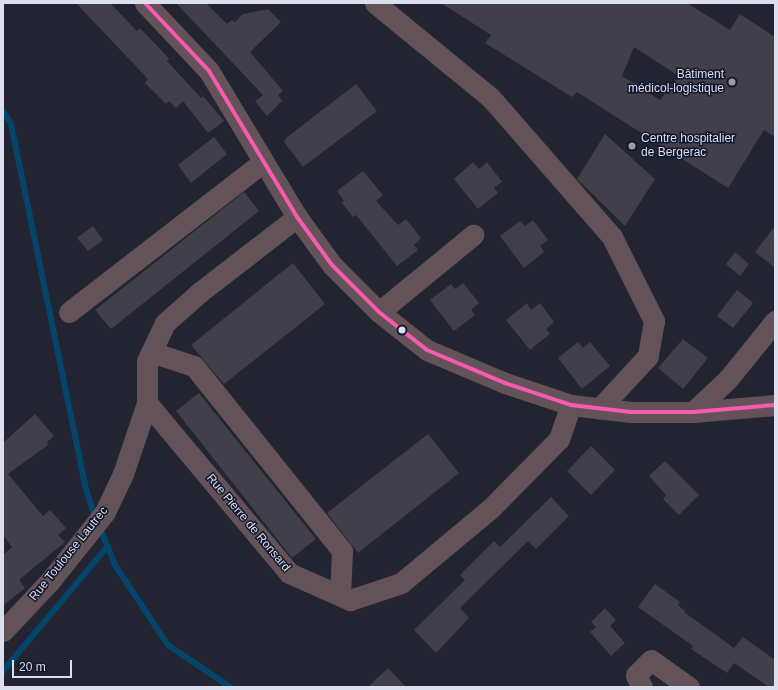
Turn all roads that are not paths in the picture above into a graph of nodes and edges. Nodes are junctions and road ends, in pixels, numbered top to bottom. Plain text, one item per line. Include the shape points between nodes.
1 (145, 3) edge
2 (375, 3) edge
3 (263, 162) junction
4 (297, 217) junction
5 (473, 235) dead end
6 (69, 312) dead end
7 (380, 312) junction
8 (775, 321) edge
9 (152, 352) junction
10 (147, 403) junction
11 (571, 405) junction
12 (775, 405) edge
13 (599, 409) junction
14 (693, 412) junction
15 (340, 595) junction
16 (3, 631) edge
17 (685, 686) edge
18 (642, 687) edge

1 - 3 street via 209,71
2 - 13 street via 490,97 612,237 654,321 648,356
3 - 4 street
3 - 6 street
4 - 7 street via 332,265
4 - 9 street via 200,292 165,323
5 - 7 street
7 - 11 street via 427,350 505,383
8 - 14 street via 728,380
9 - 10 street via 147,361
9 - 15 street via 194,366 342,551
10 - 15 street, Rue Pierre de Ronsard via 289,573
10 - 16 street, Rue Toulouse Lautrec via 123,474 105,512 50,581
11 - 13 street
11 - 15 street, Rue Pierre de Ronsard via 559,439 491,508 401,583 350,600
12 - 14 street
13 - 14 street via 630,412
17 - 18 street via 651,660 636,675

